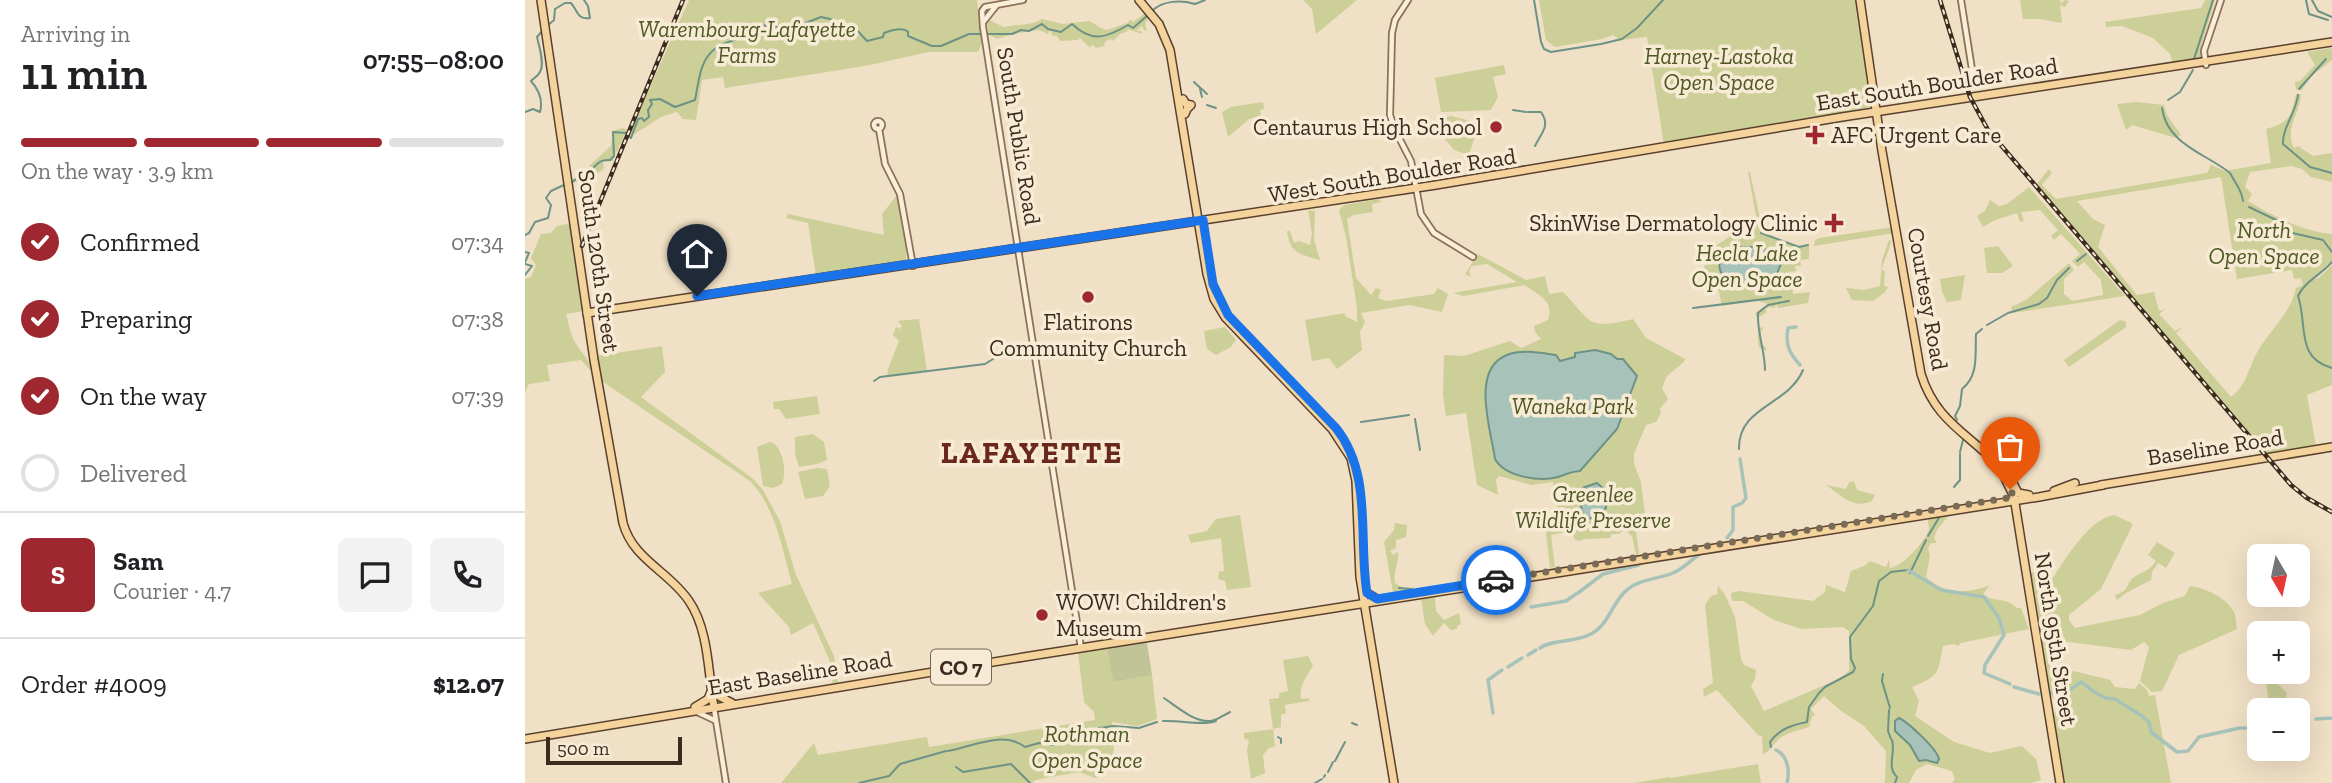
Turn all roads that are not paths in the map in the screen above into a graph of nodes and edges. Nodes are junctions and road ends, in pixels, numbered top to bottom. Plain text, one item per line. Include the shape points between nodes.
1 (541, 0) edge
2 (1023, 0) edge
3 (1860, 0) edge
4 (1961, 0) edge
5 (2219, 0) edge
6 (1409, 1) edge
7 (1145, 3) edge
8 (1157, 17) junction
9 (2332, 43) edge
10 (2206, 64) junction
11 (1974, 82) dead end
12 (1183, 105) junction
13 (1878, 116) junction
14 (879, 129) dead end
15 (1770, 131) joint
16 (1417, 190) junction
17 (1201, 223) junction
18 (1019, 250) junction
19 (1473, 257) dead end
20 (911, 266) junction
21 (581, 279) junction
22 (657, 302) junction
23 (622, 306) junction
24 (587, 312) junction
25 (2332, 447) edge
26 (2002, 471) junction
27 (2007, 482) junction
28 (2075, 483) dead end
29 (2103, 485) junction
30 (2054, 491) junction
31 (2027, 497) junction
32 (2001, 499) junction
33 (2014, 499) junction
34 (1991, 504) junction
35 (2017, 515) junction
36 (1591, 566) junction
37 (1366, 602) junction
38 (1081, 648) junction
39 (711, 692) junction
40 (733, 704) junction
41 (713, 707) junction
42 (689, 710) junction
43 (716, 722) junction
44 (525, 738) edge
45 (726, 783) edge
46 (1395, 783) edge
47 (2060, 783) edge

1 - 21 main road, South 120th Street
2 - 18 street, South Public Road via 987,11 983,22
3 - 13 main road, Courtesy Road
4 - 11 street
5 - 10 street via 2204,51
6 - 16 street via 1398,14 1392,33 1390,109
7 - 8 main road
8 - 12 main road via 1173,48
8 - 12 main road via 1173,66 1164,76 1173,77
9 - 10 main road
10 - 13 main road, East South Boulder Road
12 - 17 main road
12 - 17 main road
13 - 15 main road, East South Boulder Road
13 - 26 main road, Courtesy Road via 1925,388 1941,414
14 - 20 street via 885,164 900,194
15 - 16 main road, West South Boulder Road
16 - 17 main road, West South Boulder Road
16 - 19 street via 1421,214 1430,229
17 - 18 main road, West South Boulder Road
17 - 37 main road via 1213,284 1228,315 1350,448 1360,480
18 - 20 main road
18 - 38 street, South Public Road
20 - 22 main road
21 - 23 main road via 589,307
21 - 24 main road, South 120th Street
22 - 23 main road
22 - 24 main road
23 - 24 main road
24 - 39 main road, South 120th Street via 624,527 638,552 692,605 701,628
25 - 29 main road, Baseline Road
26 - 27 main road, Courtesy Road
26 - 31 main road via 2018,493
27 - 32 main road via 2007,495
27 - 33 main road, Courtesy Road
28 - 30 main road
29 - 30 main road, Baseline Road
29 - 31 main road, Baseline Road
30 - 31 main road, Baseline Road
31 - 33 main road, Baseline Road
31 - 35 main road
32 - 33 main road
32 - 36 main road
33 - 34 main road
33 - 35 main road, North 95th Street
34 - 35 main road via 2009,505
34 - 36 main road
35 - 47 main road, North 95th Street
36 - 37 main road
37 - 38 main road, CO 7
37 - 46 main road
38 - 40 main road, East Baseline Road / CO 7
39 - 40 main road
39 - 41 main road
39 - 42 main road
40 - 41 main road, East Baseline Road / CO 7
41 - 42 main road, East Baseline Road / CO 7
41 - 43 street
42 - 43 street
42 - 44 main road, East Baseline Road / CO 7
43 - 45 street

